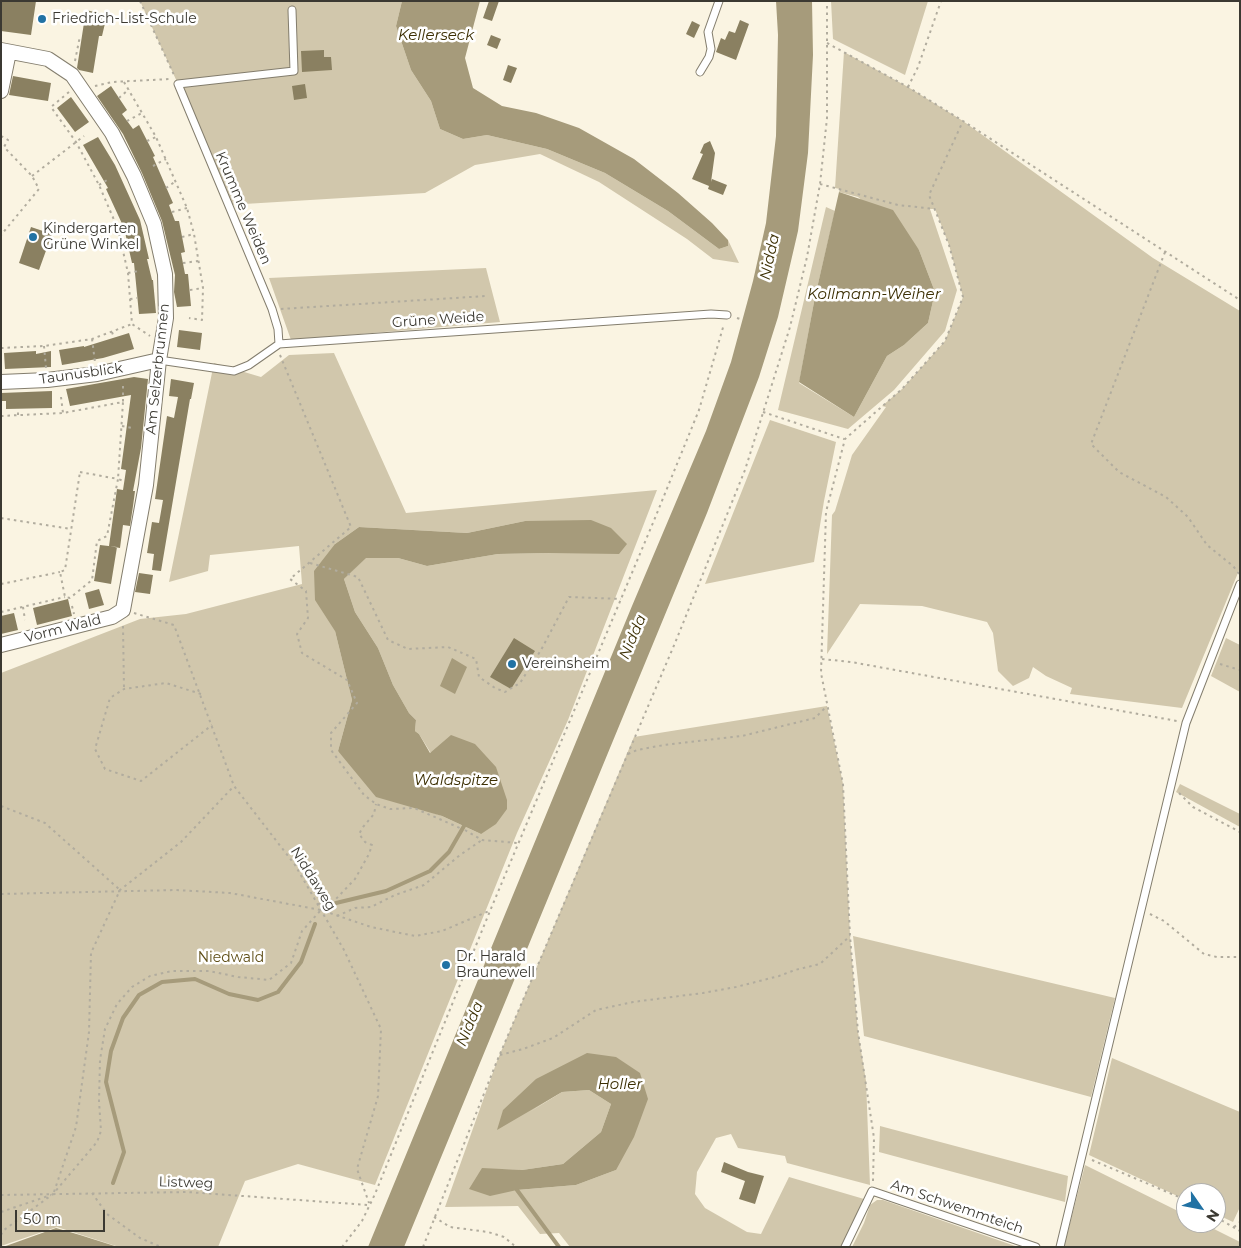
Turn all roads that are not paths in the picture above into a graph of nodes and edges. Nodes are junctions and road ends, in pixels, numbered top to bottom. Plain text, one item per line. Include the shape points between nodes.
1 (718, 1) edge
2 (292, 10) dead end
3 (5, 51) edge
4 (700, 72) dead end
5 (1, 91) edge
6 (726, 315) road end
7 (278, 345) junction
8 (160, 360) junction
9 (1, 382) edge
10 (1240, 585) edge
11 (123, 610) joint
12 (1, 644) edge
13 (845, 1247) edge
14 (1036, 1247) edge
15 (1060, 1247) edge

1 - 4 lane via 708,32 710,57
2 - 7 lane, Krumme Weiden via 294,71 178,84 272,309
3 - 5 street
3 - 8 street, Am Selzerbrunnen via 48,59 72,75 112,133 134,176 154,224 164,274 166,318
6 - 7 lane, Grüne Weide
7 - 8 lane via 234,371
8 - 9 street, Taunusblick via 97,374
8 - 11 street, Am Selzerbrunnen via 146,484
10 - 15 lane via 1186,723
11 - 12 street, Vorm Wald via 112,616
13 - 14 lane, Am Schwemmteich via 872,1191

